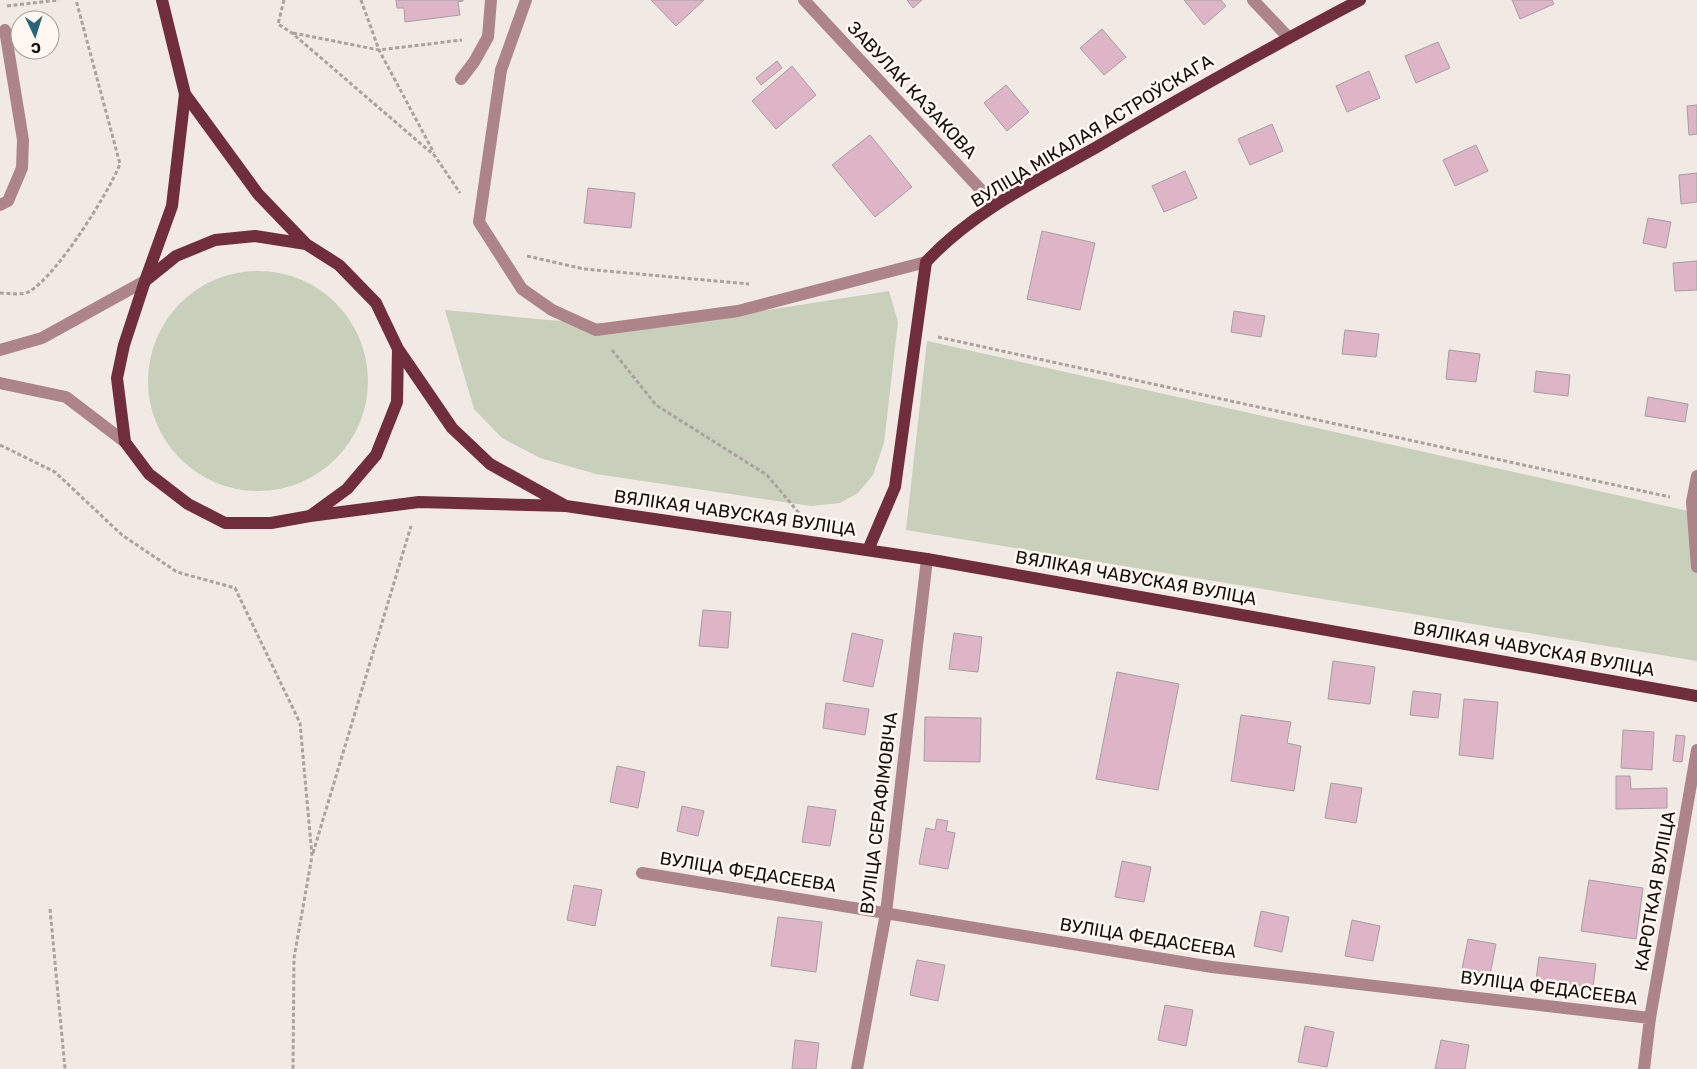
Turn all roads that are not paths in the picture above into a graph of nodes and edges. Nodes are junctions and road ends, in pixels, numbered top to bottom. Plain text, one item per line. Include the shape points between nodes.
1 (162, 0) edge
2 (491, 0) edge
3 (526, 0) edge
4 (804, 0) edge
5 (1253, 0) edge
6 (1360, 0) edge
7 (5, 30) dead end
8 (1289, 38) junction
9 (461, 79) dead end
10 (185, 94) junction
11 (0, 205) edge
12 (995, 205) junction
13 (306, 244) junction
14 (926, 262) junction
15 (146, 281) junction
16 (398, 349) junction
17 (0, 350) edge
18 (0, 383) edge
19 (125, 442) junction
20 (1697, 476) edge
21 (1695, 503) edge
22 (566, 506) junction
23 (310, 516) junction
24 (868, 550) junction
25 (927, 559) junction
26 (1697, 568) edge
27 (1697, 696) edge
28 (1697, 750) edge
29 (642, 873) dead end
30 (886, 913) junction
31 (1650, 1018) junction
32 (857, 1069) edge
33 (1644, 1069) edge

1 - 10 main road
2 - 9 street via 488,37
3 - 14 street via 501,70 479,222 522,289 552,310 596,330 738,311
4 - 12 street, ЗАВУЛАК КАЗАКОВА
5 - 8 street
6 - 8 main road, ВУЛІЦА МІКАЛАЯ АСТРОЎСКАГА
7 - 11 street via 22,140 22,168 8,201
8 - 12 main road, ВУЛІЦА МІКАЛАЯ АСТРОЎСКАГА
10 - 13 main road via 258,194
10 - 15 main road via 172,206
12 - 14 main road, ВУЛІЦА МІКАЛАЯ АСТРОЎСКАГА via 939,248
13 - 15 main road via 255,236 215,240 176,256
13 - 16 main road, ВЯЛІКАЯ ЧАВУСКАЯ ВУЛІЦА via 339,265 376,303
14 - 24 main road via 895,487
15 - 17 street via 42,338
15 - 19 main road via 124,345 117,378
16 - 22 main road, ВЯЛІКАЯ ЧАВУСКАЯ ВУЛІЦА via 452,428 490,464
16 - 23 main road via 397,402 376,455 347,489
18 - 19 street via 66,398
19 - 23 main road, ВЯЛІКАЯ ЧАВУСКАЯ ВУЛІЦА via 149,474 188,504 224,523 271,523
20 - 21 street
21 - 26 street
22 - 23 main road, ВЯЛІКАЯ ЧАВУСКАЯ ВУЛІЦА via 419,502
22 - 24 main road, ВЯЛІКАЯ ЧАВУСКАЯ ВУЛІЦА
24 - 25 main road, ВЯЛІКАЯ ЧАВУСКАЯ ВУЛІЦА
25 - 27 main road, ВЯЛІКАЯ ЧАВУСКАЯ ВУЛІЦА
25 - 30 street, ВУЛІЦА СЕРАФІМОВІЧА
28 - 31 street, КАРОТКАЯ ВУЛІЦА
29 - 30 street, ВУЛІЦА ФЕДАСЕЕВА
30 - 31 street, ВУЛІЦА ФЕДАСЕЕВА via 1212,967
30 - 32 street, ВУЛІЦА СЕРАФІМОВІЧА
31 - 33 street, КАРОТКАЯ ВУЛІЦА

